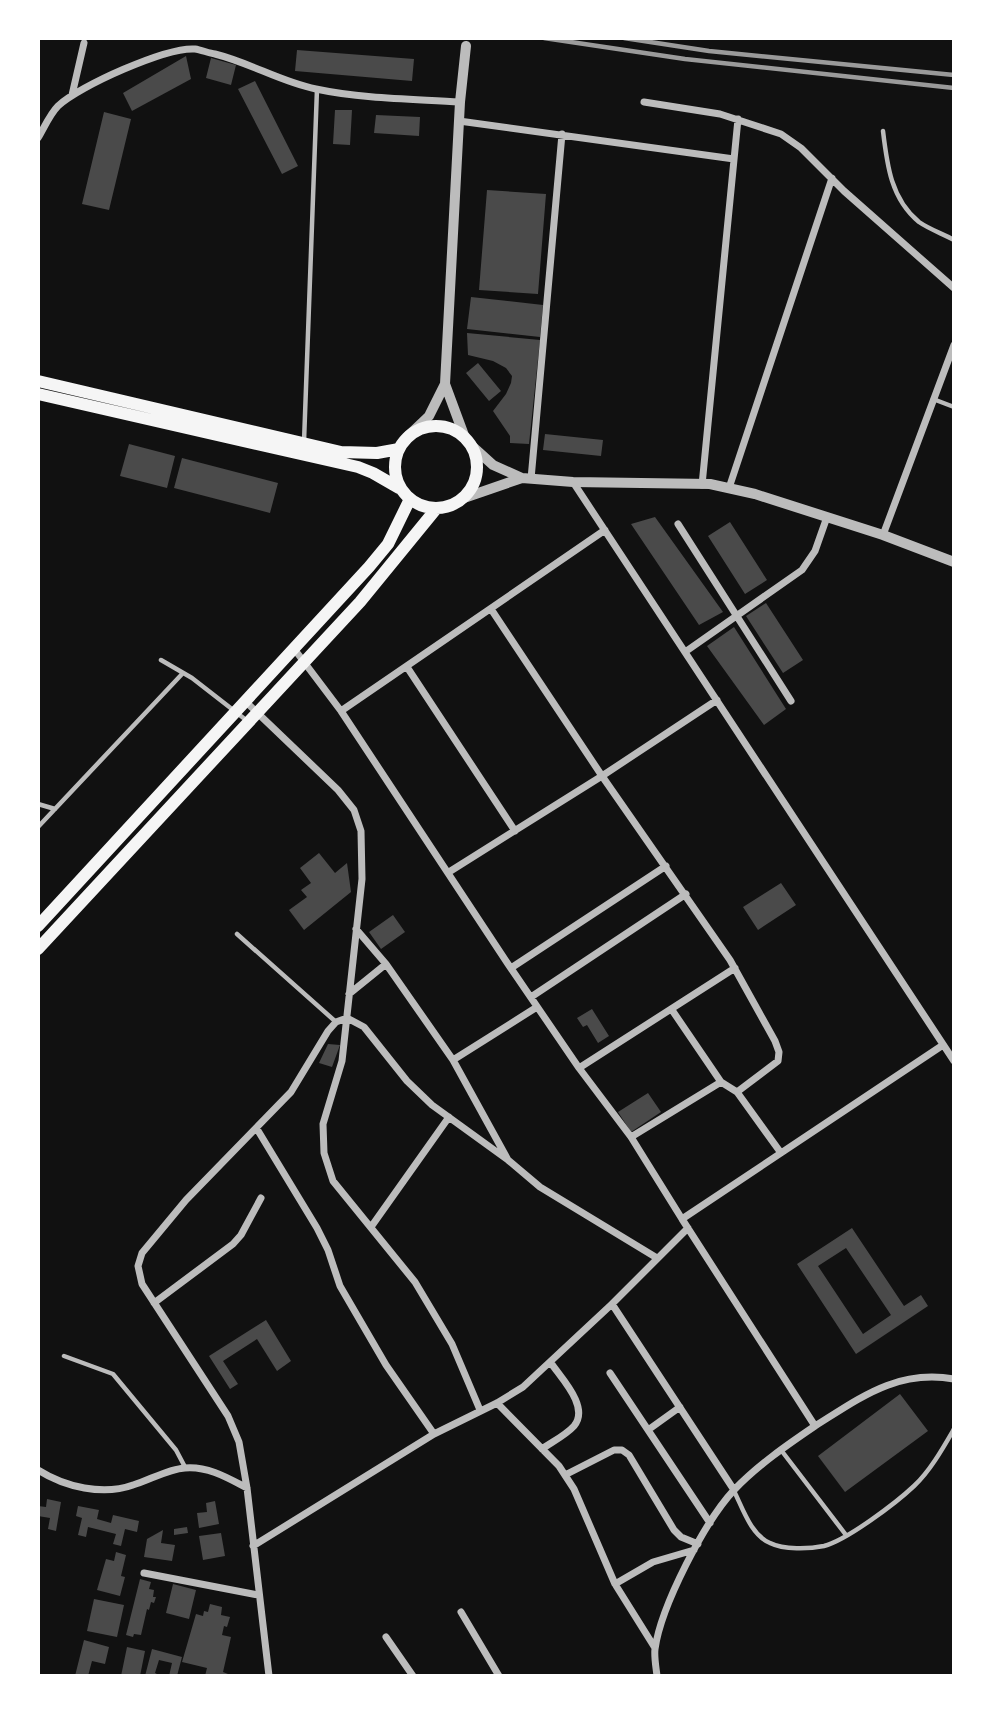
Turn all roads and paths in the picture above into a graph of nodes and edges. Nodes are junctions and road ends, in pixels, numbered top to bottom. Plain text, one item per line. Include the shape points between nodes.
1 (84, 43) dead end
2 (466, 46) dead end
3 (317, 89) junction
4 (72, 95) junction
5 (460, 102) junction
6 (644, 102) dead end
7 (738, 120) junction
8 (458, 121) junction
9 (883, 131) dead end
10 (562, 134) junction
11 (38, 138) edge
12 (734, 159) junction
13 (832, 178) junction
14 (954, 240) edge
15 (954, 288) edge
16 (954, 345) edge
17 (38, 381) edge
18 (444, 384) junction
19 (38, 394) edge
20 (933, 399) junction
21 (954, 407) edge
22 (408, 436) junction
23 (469, 442) junction
24 (304, 443) junction
25 (399, 449) junction
26 (526, 478) junction
27 (573, 482) junction
28 (702, 485) junction
29 (400, 488) junction
30 (729, 488) junction
31 (464, 498) junction
32 (410, 499) junction
33 (436, 509) junction
34 (827, 517) junction
35 (678, 524) dead end
36 (605, 530) junction
37 (883, 535) junction
38 (954, 562) edge
39 (491, 609) junction
40 (737, 617) junction
41 (295, 650) junction
42 (685, 652) junction
43 (161, 660) dead end
44 (305, 662) junction
45 (407, 667) junction
46 (183, 673) junction
47 (717, 700) junction
48 (245, 701) junction
49 (791, 701) dead end
50 (235, 711) junction
51 (341, 711) junction
52 (259, 712) junction
53 (249, 723) junction
54 (602, 776) junction
55 (38, 804) edge
56 (55, 809) junction
57 (38, 827) edge
58 (515, 831) junction
59 (666, 866) junction
60 (449, 872) junction
61 (83, 878) junction
62 (95, 888) junction
63 (685, 894) junction
64 (38, 926) edge
65 (355, 929) junction
66 (237, 934) dead end
67 (38, 948) edge
68 (386, 964) junction
69 (510, 968) junction
70 (734, 968) junction
71 (349, 994) junction
72 (531, 997) junction
73 (537, 1007) junction
74 (672, 1010) junction
75 (347, 1018) junction
76 (336, 1022) junction
77 (943, 1045) junction
78 (453, 1060) junction
79 (954, 1060) edge
80 (579, 1068) junction
81 (721, 1082) junction
82 (737, 1092) junction
83 (449, 1117) junction
84 (257, 1129) junction
85 (631, 1137) junction
86 (781, 1153) junction
87 (508, 1160) junction
88 (261, 1198) dead end
89 (682, 1219) junction
90 (370, 1227) junction
91 (688, 1228) junction
92 (657, 1258) junction
93 (154, 1303) junction
94 (612, 1304) junction
95 (64, 1356) dead end
96 (551, 1363) junction
97 (610, 1373) dead end
98 (954, 1378) edge
99 (497, 1403) junction
100 (680, 1407) junction
101 (480, 1410) junction
102 (815, 1426) junction
103 (954, 1429) edge
104 (649, 1430) junction
105 (434, 1434) junction
106 (542, 1449) junction
107 (780, 1450) junction
108 (186, 1468) junction
109 (38, 1470) edge
110 (565, 1475) junction
111 (247, 1488) junction
112 (734, 1490) junction
113 (710, 1523) junction
114 (846, 1535) junction
115 (253, 1546) junction
116 (696, 1547) junction
117 (144, 1573) dead end
118 (615, 1584) junction
119 (258, 1595) junction
120 (461, 1612) dead end
121 (386, 1637) dead end
122 (656, 1648) junction
123 (268, 1675) edge
124 (413, 1675) edge
125 (499, 1675) edge
126 (657, 1675) edge

1 - 4 street
2 - 5 street
3 - 4 street via 194,49 170,52
3 - 5 street
3 - 24 lane
4 - 11 street via 56,107
5 - 8 street
6 - 7 street
7 - 12 street
7 - 13 street via 781,134
8 - 10 street
8 - 18 street
9 - 14 lane via 891,181 905,207 920,223
10 - 12 street
10 - 26 street
12 - 28 street
13 - 15 street
13 - 30 street
16 - 20 street
17 - 24 main road
18 - 22 street via 429,416
18 - 23 street
19 - 29 main road via 358,467
20 - 21 lane
20 - 37 street
22 - 23 main road via 437,426 453,429
22 - 25 main road
23 - 26 street via 493,465
23 - 31 main road via 477,473
24 - 25 main road via 352,453
25 - 29 main road via 395,475
26 - 27 street
26 - 31 street
27 - 28 street
27 - 36 street
28 - 30 street
29 - 32 main road
30 - 34 street
31 - 33 main road
32 - 33 main road
32 - 41 main road via 382,552
33 - 44 main road
34 - 37 street
34 - 40 street via 815,551 802,570
35 - 40 street
36 - 39 street
36 - 42 street
37 - 38 street
39 - 45 street
39 - 54 street
40 - 42 street
40 - 49 street
41 - 44 street
41 - 48 main road
42 - 47 street
43 - 46 lane
44 - 51 street
44 - 52 main road
45 - 51 street
45 - 58 street
46 - 50 lane
46 - 56 lane
47 - 54 street
47 - 77 street
48 - 50 main road
48 - 52 street
50 - 53 lane
50 - 61 main road
51 - 60 street
52 - 53 main road
52 - 65 street via 354,810 361,831 362,879
53 - 62 main road
54 - 58 street
54 - 59 street
55 - 56 lane
56 - 57 lane
58 - 60 street
59 - 63 street
59 - 69 street
60 - 69 street
61 - 62 main road
61 - 64 main road
62 - 67 main road
63 - 70 street
63 - 72 street
65 - 68 street
65 - 71 street
66 - 76 lane
68 - 71 street
68 - 78 street
69 - 72 street
70 - 74 street
70 - 82 street via 779,1052 778,1061
71 - 75 street
72 - 73 street
73 - 78 street
73 - 80 street
74 - 80 street
74 - 81 street
75 - 76 street
75 - 83 street via 364,1027 407,1081
75 - 90 street via 342,1061 323,1124 324,1153 333,1181
76 - 84 street via 291,1092
77 - 79 street
77 - 86 street
78 - 87 street
80 - 85 street
81 - 82 street
81 - 85 street
82 - 86 street
83 - 87 street
83 - 90 street
84 - 93 street via 186,1200 142,1253 139,1275
84 - 105 street via 317,1228 346,1297
85 - 89 street
86 - 89 street
87 - 92 street via 540,1187
88 - 93 street via 233,1244
89 - 91 street
90 - 101 street via 415,1282 452,1344
91 - 92 street
91 - 102 street
92 - 94 street
93 - 111 street via 228,1416 239,1442
94 - 96 street
94 - 100 street
95 - 108 lane via 113,1374
96 - 99 street
96 - 106 street via 579,1412 573,1427
97 - 104 street
98 - 102 street via 911,1377 868,1392
99 - 101 street
99 - 106 street
100 - 104 street
100 - 112 street
101 - 105 street
102 - 107 street
103 - 114 lane via 915,1485
104 - 113 street
105 - 115 street
106 - 110 street
107 - 112 street
107 - 114 lane
108 - 109 street via 130,1487 104,1490 69,1485
108 - 111 street via 220,1474
110 - 116 street via 622,1450 674,1530
110 - 118 street
111 - 115 street
112 - 113 street
112 - 114 lane via 751,1527 769,1543 823,1546
113 - 116 street
115 - 119 street
116 - 118 street via 653,1562
116 - 122 street
117 - 119 street
118 - 122 street
119 - 123 street
120 - 125 street
121 - 124 street
122 - 126 street

